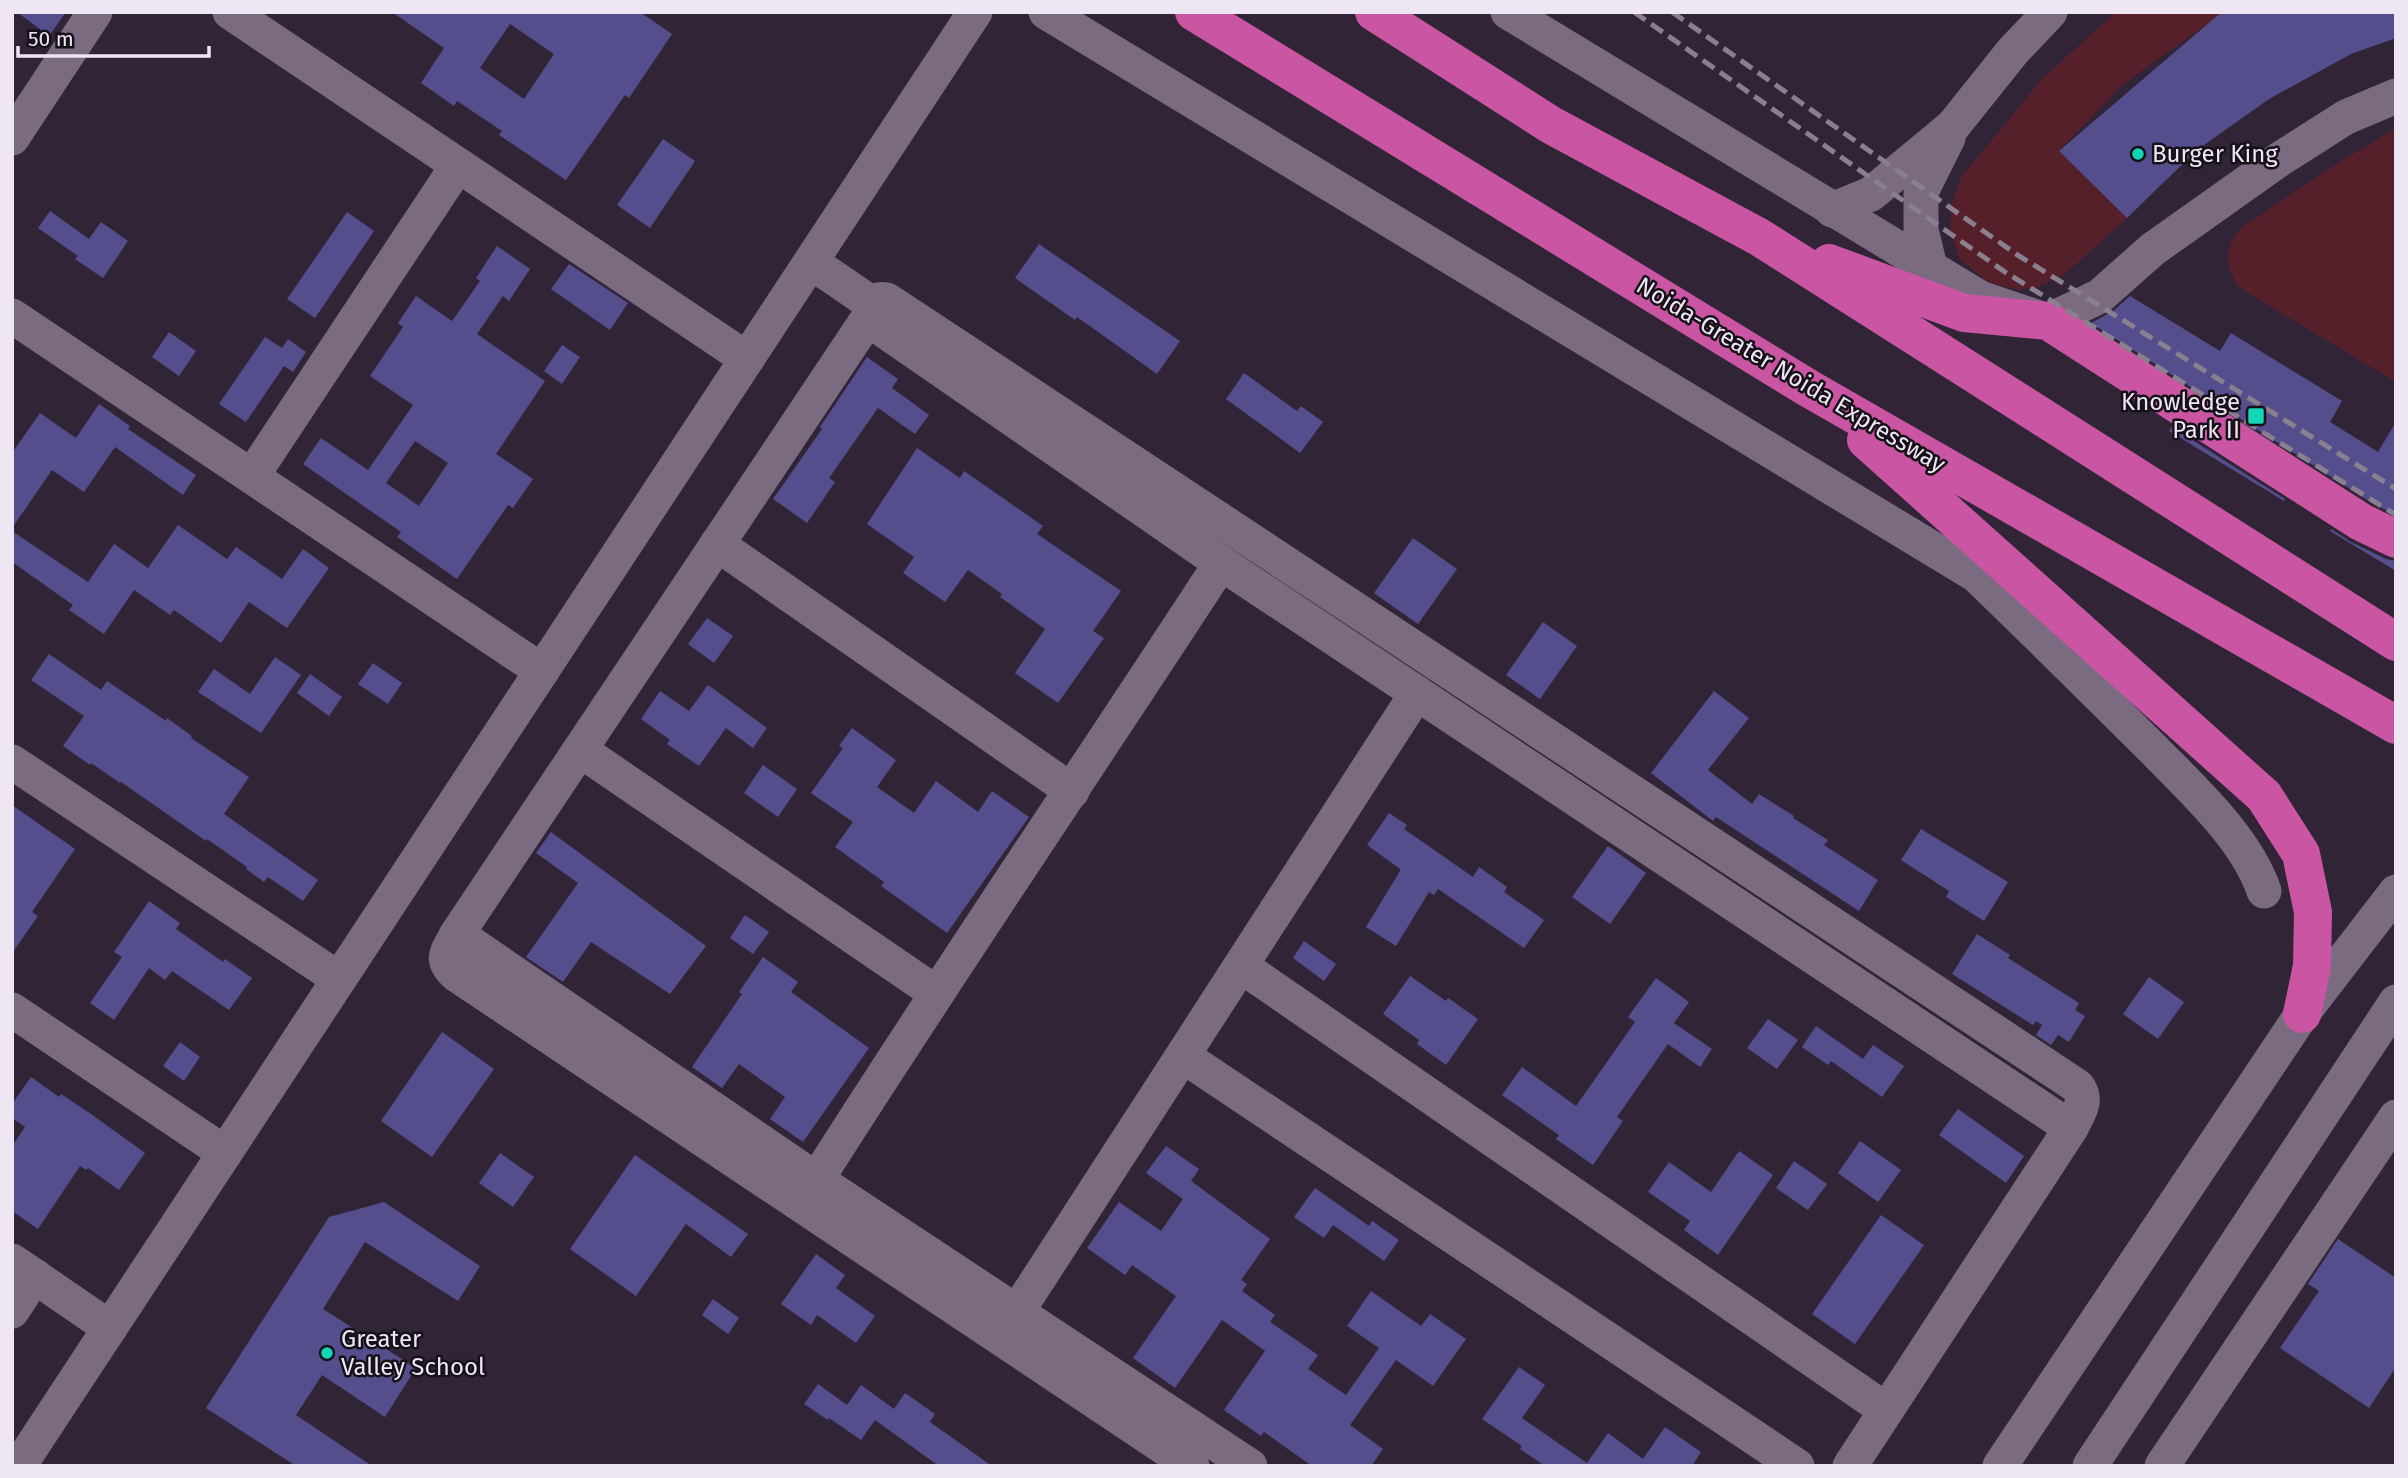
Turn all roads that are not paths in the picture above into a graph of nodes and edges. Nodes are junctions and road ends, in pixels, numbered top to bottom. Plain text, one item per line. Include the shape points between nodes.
1 (95, 12) edge
2 (230, 12) edge
3 (975, 12) edge
4 (1046, 12) edge
5 (1194, 12) edge
6 (1374, 12) edge
7 (1508, 12) edge
8 (2050, 12) edge
9 (2396, 96) edge
10 (1953, 127) junction
11 (12, 138) edge
12 (458, 165) junction
13 (1832, 210) junction
14 (1759, 237) junction
15 (811, 262) junction
16 (1930, 267) junction
17 (870, 310) junction
18 (12, 316) edge
19 (2048, 321) junction
20 (747, 359) junction
21 (1808, 388) junction
22 (252, 476) junction
23 (2396, 539) edge
24 (717, 544) junction
25 (1221, 563) junction
26 (2396, 642) edge
27 (542, 671) junction
28 (1417, 693) junction
29 (2396, 724) edge
30 (580, 750) junction
31 (12, 762) edge
32 (1072, 791) junction
33 (2264, 891) dead end
34 (2396, 892) edge
35 (1241, 966) junction
36 (339, 979) junction
37 (936, 993) junction
38 (2396, 1002) edge
39 (12, 1010) edge
40 (2302, 1014) junction
41 (1183, 1056) junction
42 (2396, 1117) edge
43 (2071, 1128) junction
44 (225, 1153) junction
45 (809, 1193) junction
46 (24, 1268) edge
47 (12, 1311) edge
48 (1009, 1325) junction
49 (110, 1328) junction
50 (1886, 1410) junction
51 (19, 1466) edge
52 (1192, 1466) edge
53 (1250, 1466) edge
54 (1797, 1466) edge
55 (1850, 1466) edge
56 (2000, 1466) edge
57 (2090, 1466) edge
58 (2162, 1466) edge

1 - 11 street
2 - 12 street
3 - 15 street
4 - 33 street via 1976,575 2201,799 2257,871
5 - 21 highway, Noida-Greater Noida Expressway
6 - 14 highway via 1551,125
7 - 13 street
8 - 10 street
9 - 19 street via 2346,117 2280,159 2153,249 2100,296
10 - 13 street via 1871,194
10 - 16 street via 1921,192 1921,230
12 - 20 street
12 - 22 street
13 - 16 street
14 - 19 highway via 1964,313
14 - 26 highway
15 - 17 street
15 - 20 street
16 - 19 street via 1980,298
17 - 24 street
17 - 25 street
17 - 43 street via 880,299 887,300 2077,1086 2082,1104
18 - 22 street
19 - 23 highway via 2361,522
20 - 27 street
21 - 29 highway, Noida-Greater Noida Expressway
21 - 40 highway via 2264,796 2301,854 2313,912 2312,965
22 - 27 street
24 - 30 street
24 - 32 street
25 - 28 street
25 - 32 street
27 - 36 street
28 - 35 street
28 - 43 street
30 - 37 street
30 - 45 street via 457,934
31 - 36 street
32 - 37 street
34 - 40 street
35 - 41 street
35 - 50 street
36 - 44 street
37 - 45 street
38 - 57 street
39 - 44 street
40 - 56 street
41 - 48 street
41 - 54 street
42 - 58 street
43 - 50 street
44 - 49 street
45 - 48 street
46 - 47 street
46 - 49 street
48 - 52 street
48 - 53 street
49 - 51 street
50 - 55 street

